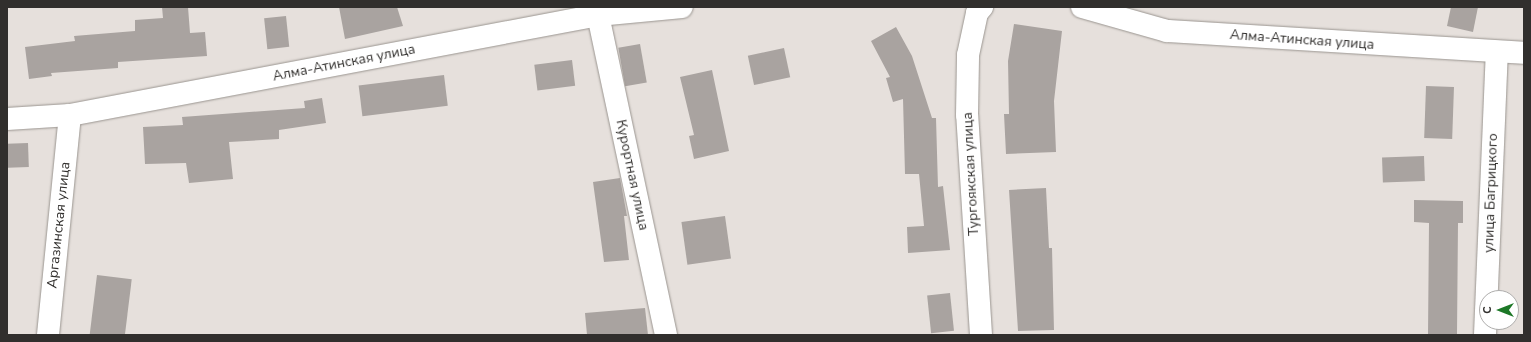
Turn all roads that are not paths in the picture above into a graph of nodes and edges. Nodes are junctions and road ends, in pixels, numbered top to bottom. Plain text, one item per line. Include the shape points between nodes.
1 (682, 7) edge
2 (1082, 7) edge
3 (974, 9) edge
4 (598, 14) junction
5 (1497, 52) junction
6 (1524, 53) edge
7 (70, 115) junction
8 (7, 120) edge
9 (48, 335) edge
10 (666, 335) edge
11 (981, 335) edge
12 (1485, 335) edge

1 - 4 street, Алма-Атинская улица
2 - 5 street, Алма-Атинская улица via 1167,31
3 - 11 street, Тургоякская улица via 968,54 966,116
4 - 7 street, Алма-Атинская улица
4 - 10 street, Курортная улица
5 - 6 street, Алма-Атинская улица
5 - 12 street, улица Багрицкого
7 - 8 street, Алма-Атинская улица
7 - 9 street, Аргазинская улица

